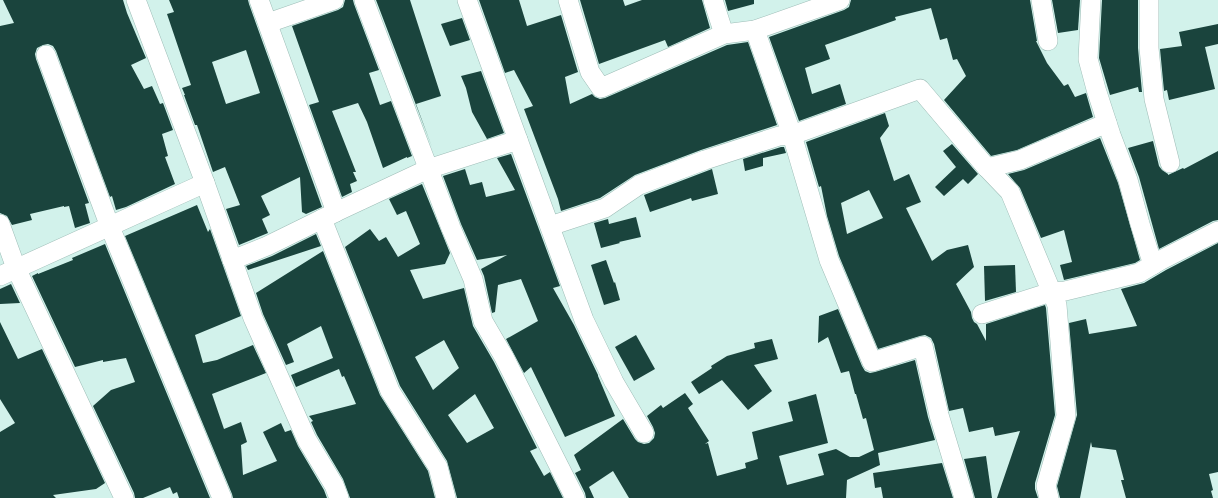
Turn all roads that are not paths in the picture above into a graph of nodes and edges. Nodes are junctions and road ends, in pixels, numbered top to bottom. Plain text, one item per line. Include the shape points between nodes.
1 (136, 0) edge
2 (259, 0) edge
3 (334, 0) edge
4 (364, 0) edge
5 (467, 0) edge
6 (568, 0) edge
7 (712, 0) edge
8 (840, 0) edge
9 (1041, 0) edge
10 (1091, 0) edge
11 (1149, 0) edge
12 (268, 23) junction
13 (755, 30) junction
14 (724, 34) junction
15 (1048, 41) dead end
16 (46, 55) dead end
17 (1107, 123) junction
18 (792, 135) junction
19 (518, 140) junction
20 (1170, 163) dead end
21 (987, 168) junction
22 (428, 169) junction
23 (205, 183) junction
24 (329, 216) junction
25 (0, 224) edge
26 (550, 226) junction
27 (110, 227) junction
28 (1218, 231) edge
29 (232, 260) junction
30 (1153, 265) junction
31 (8, 272) edge
32 (1051, 292) junction
33 (982, 314) dead end
34 (644, 433) dead end
35 (124, 498) edge
36 (222, 498) edge
37 (339, 498) edge
38 (446, 498) edge
39 (575, 498) edge
40 (964, 498) edge
41 (1049, 498) edge

1 - 23 street
2 - 12 street
3 - 12 street
4 - 22 street
5 - 19 street
6 - 14 street via 590,72 601,88
7 - 14 street
8 - 13 street
9 - 15 street
10 - 17 street via 1088,59
11 - 20 street via 1149,48 1154,99
12 - 24 street
13 - 14 street
13 - 18 street
16 - 27 street
17 - 21 street via 1020,160
17 - 30 street via 1128,180
18 - 21 street via 920,89
18 - 26 street via 778,136 654,179 639,185 605,208
18 - 40 street via 829,260 872,362 923,346 939,415
19 - 22 street
19 - 26 street
21 - 32 street via 1010,192
22 - 24 street
22 - 39 street via 473,279 483,321 504,357
23 - 27 street
23 - 29 street
24 - 29 street
24 - 38 street via 390,391 438,468
25 - 31 street
26 - 34 street via 584,320 614,382
27 - 31 street
27 - 36 street
28 - 30 street
29 - 37 street via 253,318 307,440
30 - 32 street via 1139,273
31 - 35 street
32 - 33 street
32 - 41 street via 1057,305 1066,416 1046,486

